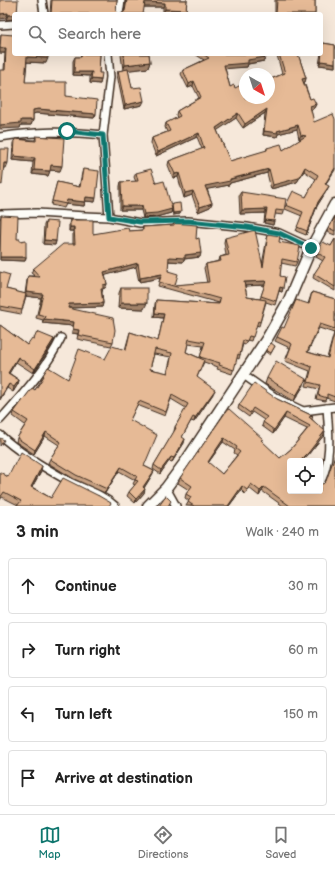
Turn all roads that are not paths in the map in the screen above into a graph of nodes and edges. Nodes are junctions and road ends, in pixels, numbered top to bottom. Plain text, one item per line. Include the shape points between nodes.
1 (42, 0) edge
2 (121, 0) edge
3 (44, 12) edge
4 (119, 12) edge
5 (12, 24) edge
6 (0, 25) edge
7 (108, 56) edge
8 (103, 135) junction
9 (0, 137) edge
10 (335, 204) edge
11 (0, 214) edge
12 (109, 217) junction
13 (311, 248) junction
14 (61, 338) dead end
15 (242, 374) junction
16 (335, 407) edge
17 (327, 408) junction
18 (0, 420) edge
19 (0, 435) edge
20 (323, 478) edge
21 (166, 488) junction
22 (115, 506) edge
23 (148, 506) edge
24 (176, 506) edge

1 - 3 street
2 - 4 street
5 - 6 street
7 - 8 street via 110,77
8 - 9 street via 60,131
8 - 12 street
10 - 13 main road
11 - 12 street via 37,213
12 - 13 street via 140,222 188,221 247,227 279,233
13 - 15 main road via 289,300 268,337
14 - 18 street via 36,379
15 - 17 street via 278,399 303,411
15 - 21 main road
16 - 17 street
17 - 20 street via 330,445
19 - 22 street via 11,445 71,482 107,498
21 - 23 main road
21 - 24 street

